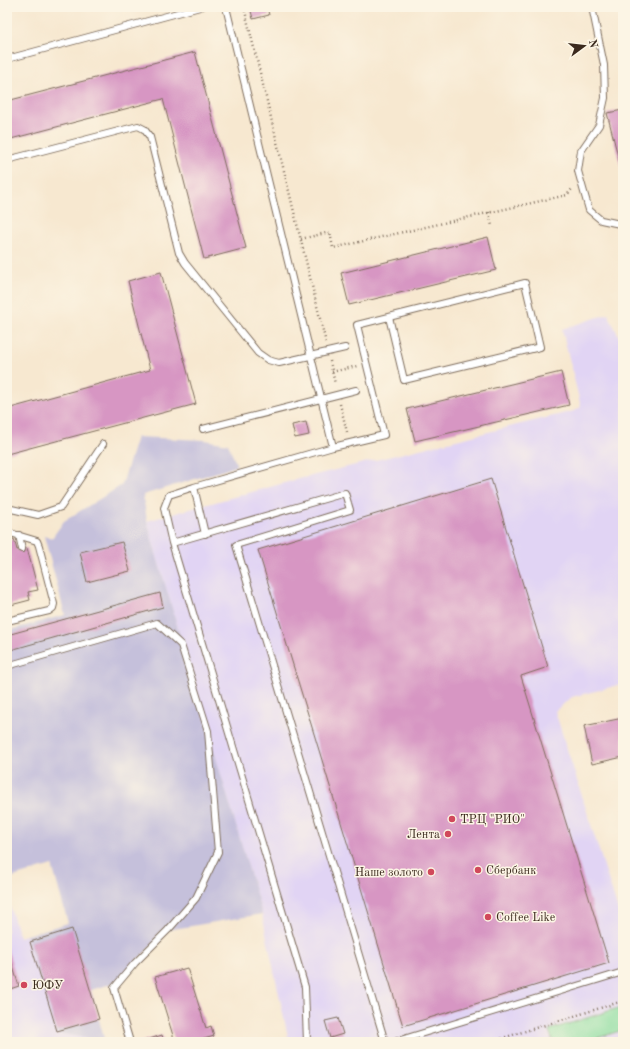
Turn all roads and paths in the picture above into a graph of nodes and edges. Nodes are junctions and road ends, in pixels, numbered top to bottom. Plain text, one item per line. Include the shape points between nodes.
1 (200, 7) edge
2 (226, 7) edge
3 (244, 7) edge
4 (592, 7) edge
5 (7, 59) edge
6 (7, 160) edge
7 (567, 194) dead end
8 (489, 212) junction
9 (492, 226) dead end
10 (623, 227) edge
11 (300, 239) junction
12 (389, 317) junction
13 (345, 348) dead end
14 (328, 352) junction
15 (312, 356) junction
16 (359, 366) dead end
17 (332, 372) junction
18 (356, 390) dead end
19 (338, 395) junction
20 (321, 399) junction
21 (203, 429) dead end
22 (350, 443) junction
23 (103, 444) dead end
24 (333, 447) junction
25 (194, 487) junction
26 (7, 508) edge
27 (7, 532) edge
28 (205, 534) junction
29 (19, 535) junction
30 (172, 543) junction
31 (22, 549) dead end
32 (7, 621) edge
33 (7, 666) edge
34 (623, 972) edge
35 (623, 1001) edge
36 (130, 1042) edge
37 (307, 1042) edge
38 (385, 1042) edge
39 (394, 1042) edge
40 (490, 1042) edge

1 - 5 lane
2 - 15 lane
3 - 11 path
4 - 10 lane via 604,65 605,98 599,125 581,151 578,171 589,210 601,220
6 - 15 lane via 138,126 144,129 150,137 179,253 185,263 258,353 268,360 279,363
7 - 8 path
8 - 9 path
8 - 11 path via 333,248 330,232
11 - 14 path
12 - 12 lane via 525,283 540,347 404,380
12 - 22 lane via 357,325 384,435
13 - 14 lane
14 - 15 lane
14 - 17 path
15 - 20 lane
16 - 17 path
17 - 19 path
18 - 19 lane
19 - 20 lane
19 - 22 path
20 - 21 lane
20 - 24 lane
22 - 24 lane
23 - 26 lane via 61,506 38,515
24 - 25 lane
25 - 28 lane
25 - 30 lane via 169,496 164,508
27 - 29 lane
28 - 30 lane
28 - 38 lane via 345,493 350,510 236,545
29 - 31 lane
29 - 32 lane via 37,541 54,604 49,611
30 - 37 lane via 305,987
33 - 36 lane via 157,623 181,645 208,731 218,852 196,898 114,988
34 - 39 lane
35 - 40 path

